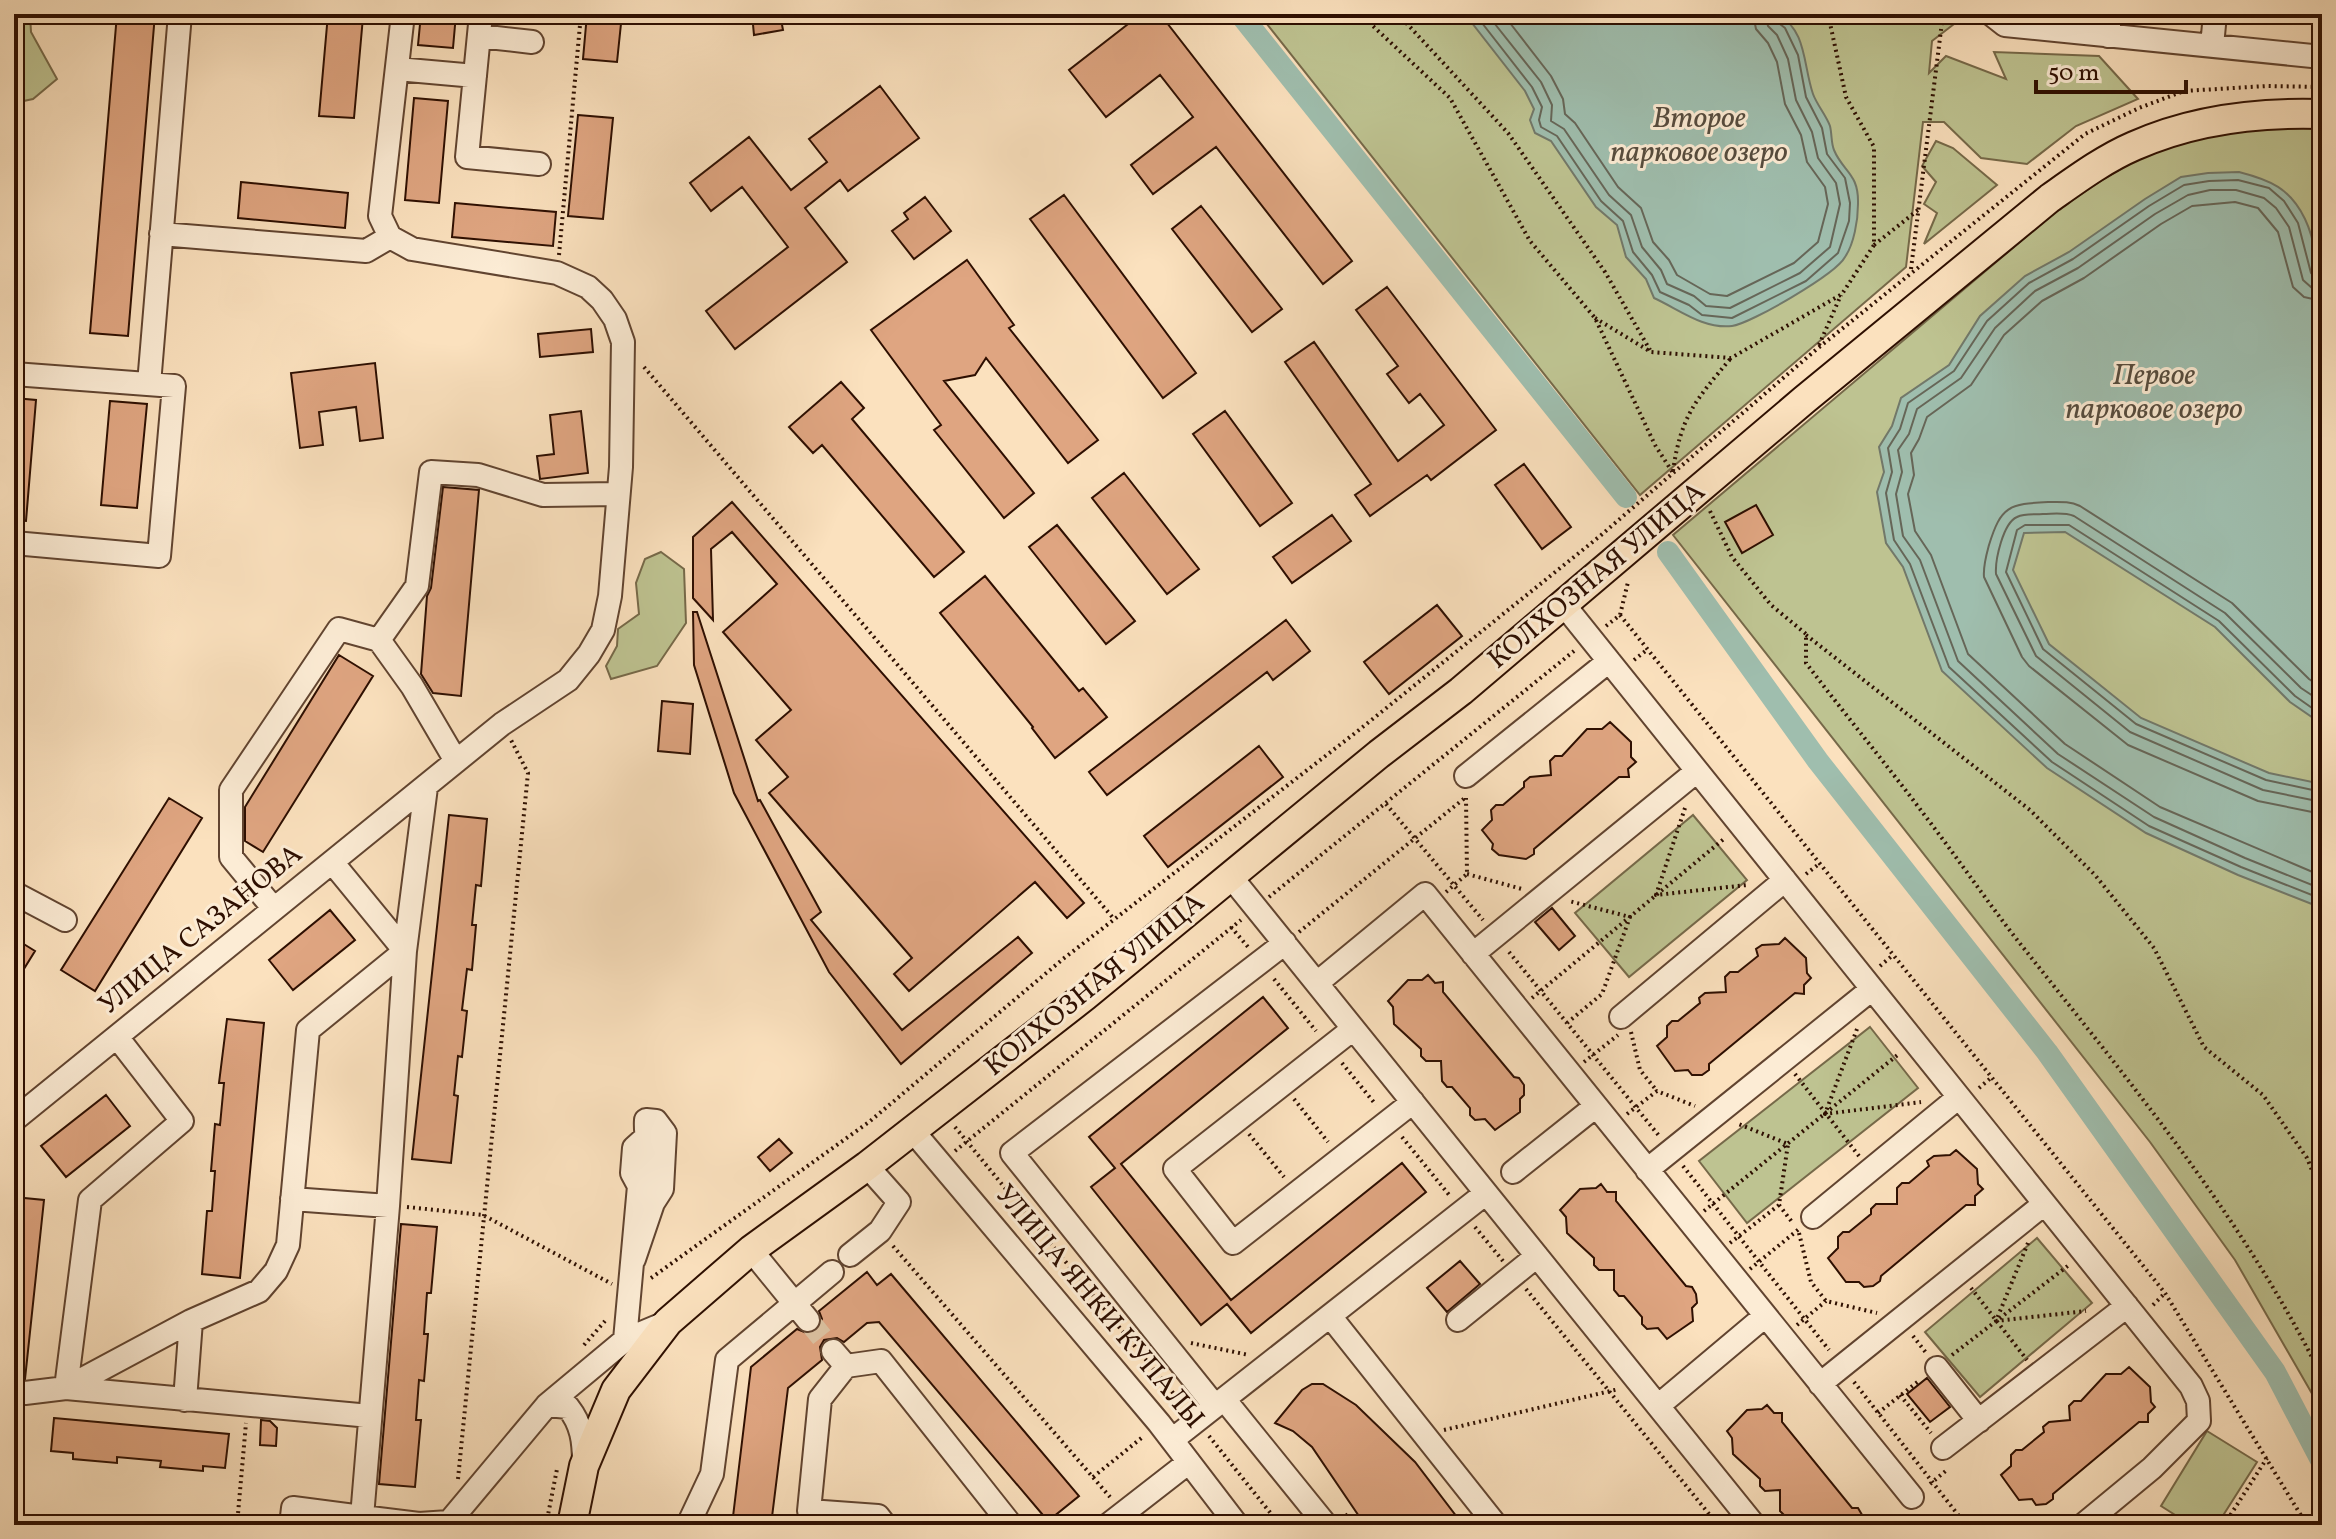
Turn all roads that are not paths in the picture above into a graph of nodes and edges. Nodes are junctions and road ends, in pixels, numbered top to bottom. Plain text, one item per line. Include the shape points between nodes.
1 (180, 14) edge
2 (403, 14) edge
3 (1991, 14) edge
4 (2215, 14) edge
5 (480, 25) edge
6 (2109, 25) edge
7 (532, 42) dead end
8 (2212, 46) junction
9 (2322, 57) edge
10 (397, 69) junction
11 (475, 76) junction
12 (2322, 114) edge
13 (539, 164) dead end
14 (161, 234) junction
15 (390, 237) junction
16 (14, 374) edge
17 (149, 384) junction
18 (618, 494) junction
19 (14, 543) edge
20 (1564, 605) junction
21 (379, 640) junction
22 (1609, 661) junction
23 (456, 761) junction
24 (1697, 771) junction
25 (1466, 786) road end
26 (426, 787) junction
27 (332, 862) junction
28 (1231, 877) junction
29 (1785, 880) junction
30 (14, 893) edge
31 (274, 909) junction
32 (65, 920) dead end
33 (1285, 943) junction
34 (405, 951) junction
35 (1473, 954) junction
36 (1317, 983) junction
37 (1872, 989) junction
38 (1621, 1017) dead end
39 (1353, 1029) junction
40 (117, 1037) junction
41 (1959, 1097) junction
42 (1413, 1102) junction
43 (1596, 1106) junction
44 (14, 1120) edge
45 (912, 1130) junction
46 (867, 1166) junction
47 (1647, 1170) junction
48 (1513, 1172) dead end
49 (1486, 1193) junction
50 (292, 1199) junction
51 (2044, 1204) junction
52 (388, 1206) junction
53 (1806, 1223) road end
54 (751, 1250) junction
55 (850, 1255) dead end
56 (1537, 1256) junction
57 (634, 1259) junction
58 (832, 1272) dead end
59 (2127, 1306) junction
60 (801, 1311) junction
61 (1330, 1316) junction
62 (1765, 1316) junction
63 (1458, 1320) dead end
64 (191, 1321) junction
65 (668, 1322) junction
66 (625, 1340) junction
67 (1937, 1368) road end
68 (1820, 1384) junction
69 (66, 1388) junction
70 (14, 1391) edge
71 (185, 1400) junction
72 (1220, 1403) junction
73 (547, 1405) junction
74 (1658, 1406) junction
75 (370, 1416) junction
76 (1979, 1421) junction
77 (1166, 1431) junction
78 (1943, 1448) dead end
79 (1189, 1462) junction
80 (572, 1464) junction
81 (1912, 1497) dead end
82 (362, 1517) junction
83 (1116, 1519) edge
84 (291, 1525) edge
85 (419, 1525) edge
86 (572, 1525) edge
87 (688, 1525) edge
88 (885, 1525) edge
89 (1011, 1525) edge
90 (1237, 1525) edge
91 (1326, 1525) edge
92 (1496, 1525) edge
93 (1754, 1525) edge
94 (2083, 1525) edge

1 - 14 street
2 - 10 street
3 - 6 street via 2005,25
4 - 8 street
5 - 7 street
5 - 11 street
6 - 8 street
8 - 9 street
10 - 11 street
10 - 15 street via 380,216
11 - 13 street via 467,157
12 - 20 main road, КОЛХОЗНАЯ УЛИЦА via 2226,118 2183,128 2134,145 2090,170
14 - 15 street via 366,251
14 - 17 street
15 - 18 street, УЛИЦА САЗАНОВА via 412,249 557,273 602,300 623,342
16 - 17 street
17 - 19 street via 174,386 159,556
18 - 21 street via 543,495 478,475 431,472 417,586
18 - 23 street, УЛИЦА САЗАНОВА via 610,596 603,630 589,654 568,680
20 - 22 street
20 - 28 main road, КОЛХОЗНАЯ УЛИЦА
21 - 23 street
21 - 31 street via 339,629 231,790 231,857
22 - 24 street
22 - 25 street
23 - 26 street, УЛИЦА САЗАНОВА
24 - 29 street
24 - 35 street
26 - 27 street, УЛИЦА САЗАНОВА
26 - 34 street
27 - 31 street, УЛИЦА САЗАНОВА
27 - 34 street
28 - 33 street
28 - 45 main road, КОЛХОЗНАЯ УЛИЦА
29 - 37 street
29 - 38 street
30 - 32 street
31 - 40 street, УЛИЦА САЗАНОВА
33 - 36 street
33 - 72 street via 1012,1153
34 - 50 street via 308,1030
34 - 52 street
35 - 36 street via 1425,894
35 - 43 street
36 - 39 street
37 - 41 street
37 - 47 street
39 - 42 street
39 - 42 street via 1175,1169 1233,1243
40 - 44 street, УЛИЦА САЗАНОВА
40 - 69 street via 182,1121 90,1200
41 - 51 street
41 - 53 street
42 - 49 street
43 - 47 street
43 - 48 street
45 - 46 main road, КОЛХОЗНАЯ УЛИЦА
45 - 77 street, УЛИЦА ЯНКИ КУПАЛЫ
46 - 54 main road, КОЛХОЗНАЯ УЛИЦА
46 - 55 street via 899,1202 880,1231
47 - 62 street
49 - 56 street
49 - 61 street
50 - 52 street
50 - 64 street via 288,1245 276,1271 259,1291
51 - 59 street
51 - 68 street
52 - 75 street
54 - 60 street
54 - 65 main road, КОЛХОЗНАЯ УЛИЦА
56 - 63 street
56 - 74 street
57 - 57 street via 662,1189 665,1133 656,1121 646,1120 644,1139 634,1148 632,1173 639,1186
57 - 66 street
58 - 60 street
59 - 76 street
59 - 94 street via 2191,1386 2199,1421
60 - 87 street via 727,1360 712,1474
61 - 72 street
61 - 92 street
62 - 68 street
62 - 74 street
64 - 69 street
64 - 71 street
65 - 66 street
65 - 80 main road, КОЛХОЗНАЯ УЛИЦА via 616,1390
66 - 73 street
67 - 76 street
68 - 81 street
69 - 70 street
69 - 71 street
71 - 75 street
72 - 77 street via 1190,1412
72 - 91 street
73 - 80 street via 568,1407 579,1420 584,1440
73 - 85 street via 449,1522
74 - 93 street
75 - 82 street
76 - 78 street
77 - 79 street, УЛИЦА ЯНКИ КУПАЛЫ
79 - 83 street
79 - 90 street, УЛИЦА ЯНКИ КУПАЛЫ
80 - 86 main road, КОЛХОЗНАЯ УЛИЦА
82 - 84 street via 293,1508
82 - 85 street
88 - 89 street via 878,1516 809,1511 820,1399 840,1358 881,1361

